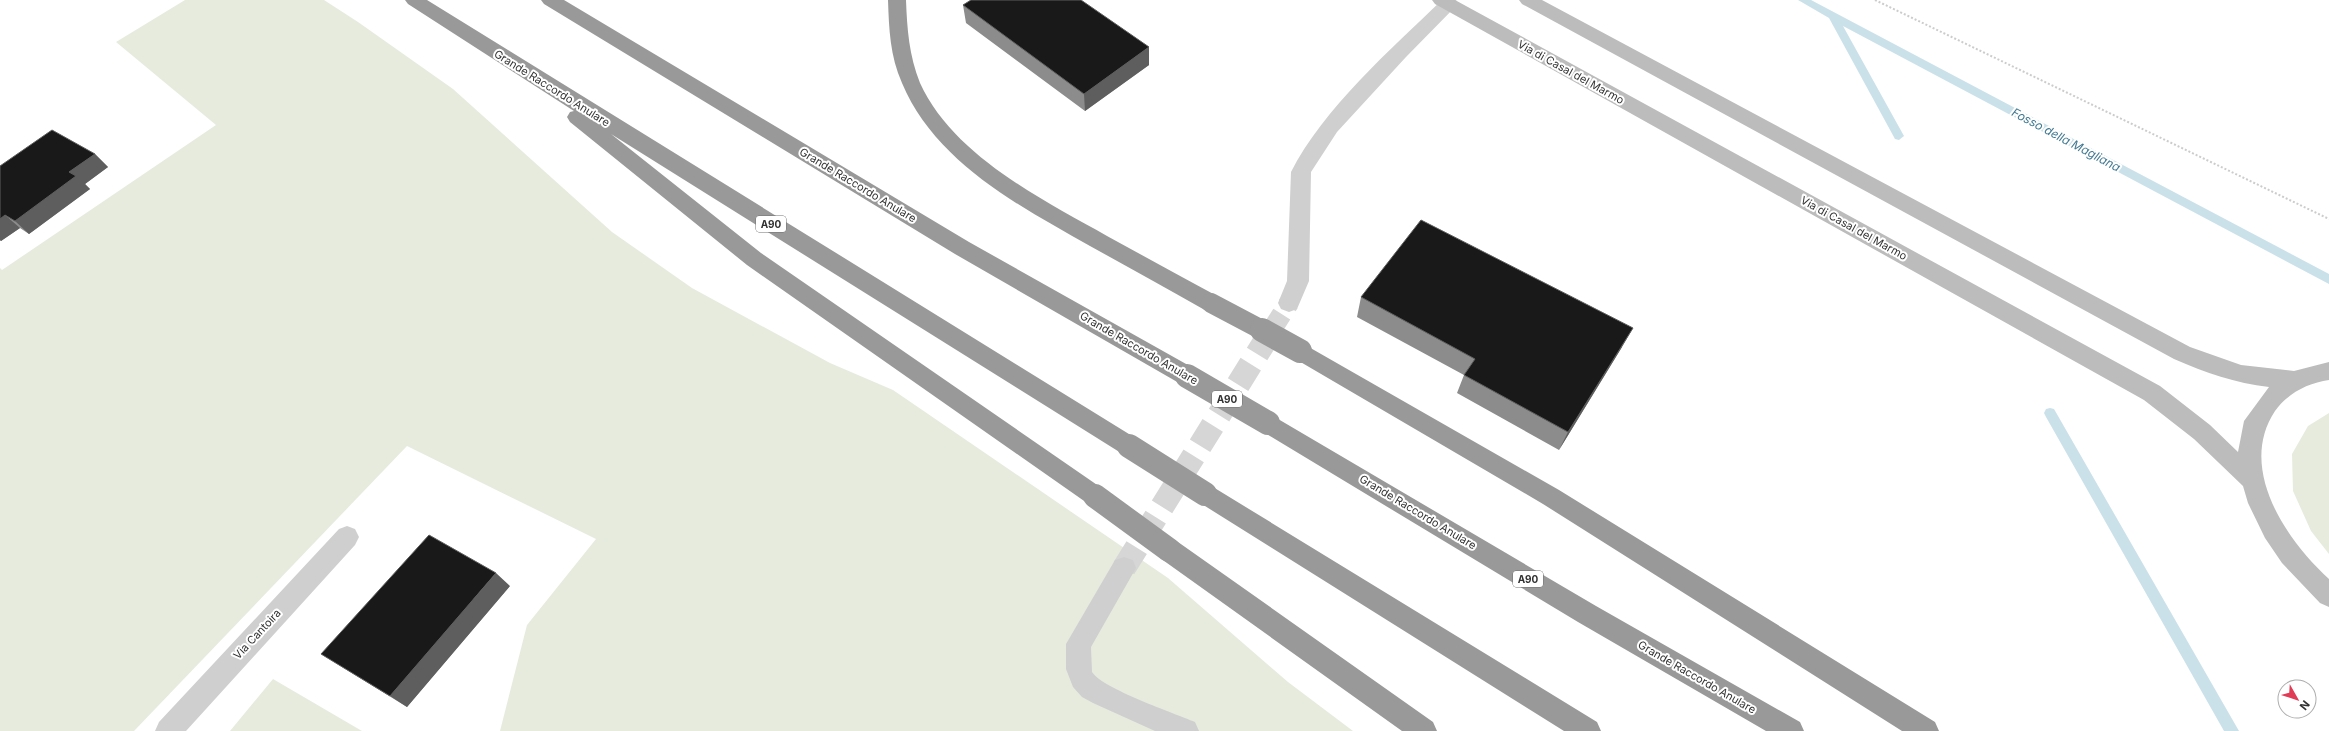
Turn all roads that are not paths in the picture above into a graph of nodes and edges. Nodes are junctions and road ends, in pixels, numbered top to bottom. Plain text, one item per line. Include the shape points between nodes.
1 (414, 0) edge
2 (550, 0) edge
3 (897, 0) edge
4 (1528, 0) edge
5 (1445, 2) edge
6 (501, 56) junction
7 (1289, 303) tunnel mouth
8 (2329, 371) edge
9 (2295, 381) junction
10 (2251, 479) junction
11 (346, 537) dead end
12 (1124, 568) tunnel mouth
13 (2329, 595) edge
14 (168, 731) edge
15 (1186, 731) edge
16 (1424, 731) edge
17 (1588, 731) edge
18 (1791, 731) edge
19 (1926, 731) edge

1 - 6 highway, Grande Raccordo Anulare / A90
2 - 18 highway, Grande Raccordo Anulare / A90, bridge via 955,244 1268,423 1587,614
3 - 19 highway, bridge via 899,46 904,64 923,103 936,124 957,148 993,178 1025,199 1300,351 1551,497
4 - 9 main road via 2182,353 2241,374
5 - 7 street via 1330,127 1307,160 1301,172 1298,281
5 - 10 main road, Via di Casal del Marmo via 2152,393 2202,432
6 - 16 highway, bridge via 754,259 1094,496
6 - 17 highway, Grande Raccordo Anulare / A90, bridge
8 - 9 main road
9 - 10 main road via 2276,393 2267,402 2258,418 2252,437
10 - 13 main road via 2261,507 2276,536 2298,564
11 - 14 street, Via Cantoira
12 - 15 street via 1079,644 1081,676 1093,690

